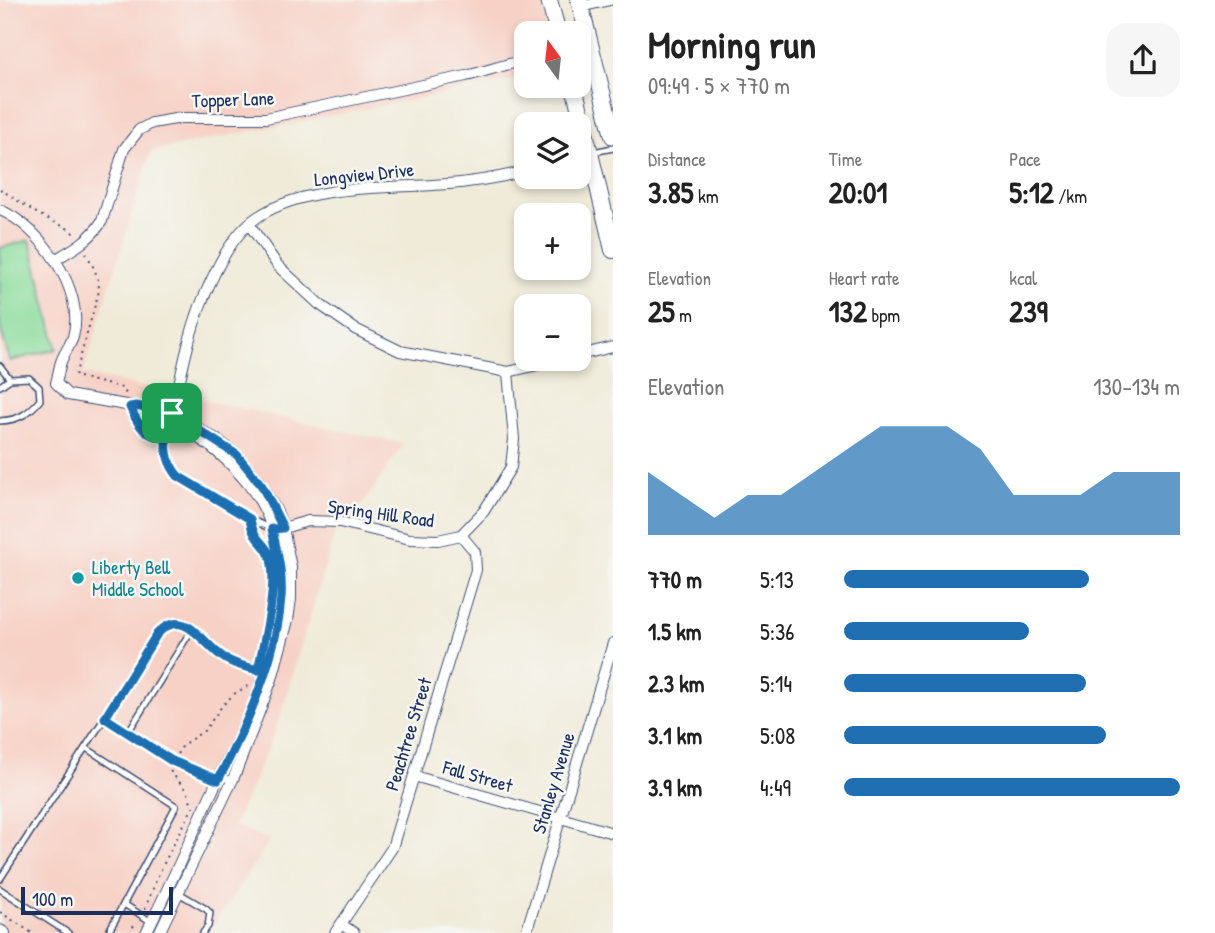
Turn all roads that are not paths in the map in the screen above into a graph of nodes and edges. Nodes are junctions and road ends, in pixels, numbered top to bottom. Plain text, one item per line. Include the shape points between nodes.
1 (549, 0) edge
2 (611, 1) edge
3 (580, 3) edge
4 (555, 21) edge
5 (581, 21) edge
6 (514, 62) edge
7 (592, 68) edge
8 (612, 126) edge
9 (613, 148) edge
10 (591, 154) edge
11 (514, 172) edge
12 (591, 175) edge
13 (0, 210) edge
14 (249, 224) junction
15 (613, 250) edge
16 (56, 259) junction
17 (613, 347) edge
18 (591, 352) edge
19 (0, 366) edge
20 (514, 371) edge
21 (508, 372) junction
22 (10, 379) junction
23 (56, 383) junction
24 (0, 386) edge
25 (39, 387) junction
26 (170, 418) junction
27 (0, 421) edge
28 (277, 528) junction
29 (461, 535) junction
30 (192, 629) junction
31 (613, 643) edge
32 (264, 674) junction
33 (105, 718) junction
34 (127, 734) junction
35 (86, 748) junction
36 (414, 776) junction
37 (233, 777) junction
38 (218, 780) junction
39 (561, 817) junction
40 (613, 833) edge
41 (0, 879) edge
42 (0, 889) edge
43 (173, 890) junction
44 (124, 904) junction
45 (151, 922) junction
46 (338, 929) edge
47 (0, 930) edge
48 (160, 931) edge
49 (5, 933) edge
50 (68, 933) edge
51 (108, 933) edge
52 (146, 933) edge
53 (203, 933) edge
54 (354, 933) edge
55 (526, 933) edge

1 - 4 main road
2 - 3 street
3 - 5 main road
6 - 16 street, Topper Lane via 266,118 181,118 152,123 139,130 124,149 97,230
7 - 8 main road
9 - 10 lane
11 - 14 street, Longview Drive via 449,184 338,191 271,210
12 - 15 main road
13 - 16 street via 29,229
14 - 21 street via 278,266 303,291 355,329 400,351
14 - 26 street, Longview Drive via 227,251 204,298
16 - 23 street via 68,283 75,314 73,337
17 - 18 street
19 - 22 lane
20 - 21 street
21 - 29 street via 512,467 484,511
22 - 24 lane
22 - 25 lane via 29,378
23 - 25 lane
23 - 26 street via 68,395 136,406
25 - 27 lane via 40,400 29,413
26 - 28 street via 237,455 262,486
26 - 28 lane via 167,455 178,476 250,519
28 - 29 street, Spring Hill Road via 308,521 410,539
28 - 32 street via 291,567 291,599 282,645
29 - 36 street, Peachtree Street via 475,552 475,570
30 - 32 lane via 226,659
30 - 33 lane via 176,624 163,628
30 - 34 lane
31 - 39 street, Stanley Avenue
32 - 37 street
32 - 38 street
33 - 34 lane
33 - 35 lane
34 - 38 lane via 172,761
35 - 41 lane
35 - 44 lane via 176,806
36 - 39 street, Fall Street
36 - 46 street, Peachtree Street via 392,848
37 - 38 lane
37 - 43 street
38 - 43 street
39 - 40 street, Fall Street
39 - 55 street, Stanley Avenue
42 - 50 lane
43 - 45 street
43 - 48 street
43 - 53 lane via 210,914
44 - 45 lane
44 - 51 lane
45 - 48 lane
45 - 52 street
46 - 54 street
47 - 49 street

